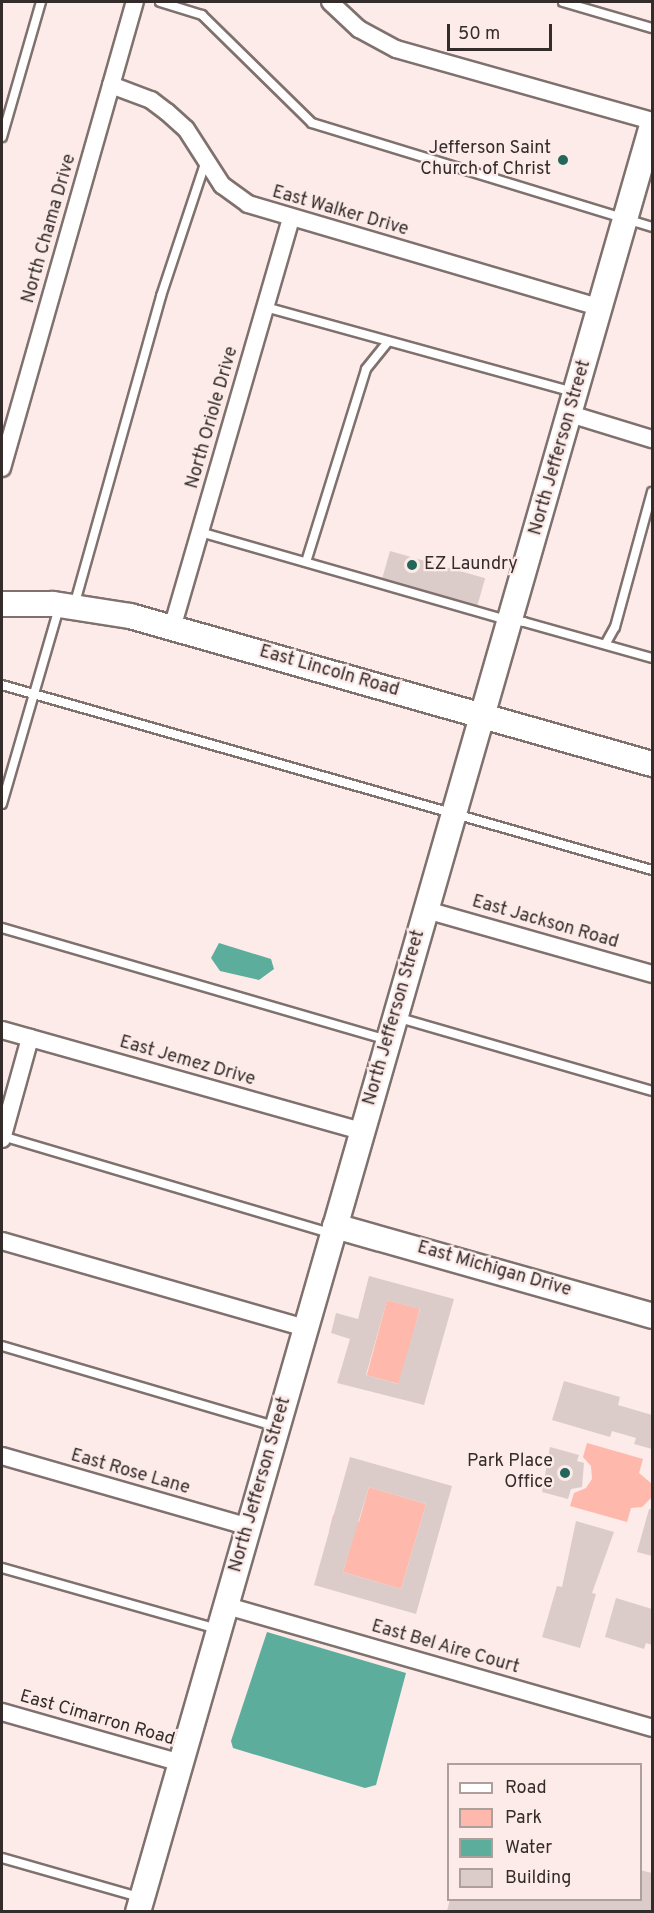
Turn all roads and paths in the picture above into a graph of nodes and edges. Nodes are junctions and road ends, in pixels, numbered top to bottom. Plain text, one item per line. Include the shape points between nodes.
1 (40, 2) edge
2 (135, 2) edge
3 (160, 2) edge
4 (331, 2) edge
5 (563, 2) edge
6 (652, 28) edge
7 (111, 85) junction
8 (652, 123) edge
9 (2, 137) edge
10 (205, 164) junction
11 (291, 218) junction
12 (626, 219) junction
13 (652, 227) edge
14 (266, 307) junction
15 (601, 308) junction
16 (387, 343) junction
17 (573, 404) junction
18 (652, 439) edge
19 (2, 468) edge
20 (652, 492) edge
21 (200, 532) junction
22 (306, 562) junction
23 (2, 604) edge
24 (67, 606) junction
25 (510, 621) junction
26 (172, 628) junction
27 (606, 643) junction
28 (652, 658) edge
29 (2, 685) edge
30 (35, 694) junction
31 (481, 716) junction
32 (652, 764) edge
33 (2, 804) edge
34 (453, 814) junction
35 (652, 870) edge
36 (426, 910) junction
37 (2, 928) edge
38 (652, 974) edge
39 (395, 1016) junction
40 (2, 1030) edge
41 (30, 1038) junction
42 (388, 1040) junction
43 (652, 1090) edge
44 (362, 1131) junction
45 (2, 1137) edge
46 (334, 1230) junction
47 (2, 1241) edge
48 (652, 1316) edge
49 (306, 1328) junction
50 (2, 1346) edge
51 (278, 1427) junction
52 (2, 1456) edge
53 (249, 1527) junction
54 (2, 1568) edge
55 (227, 1606) junction
56 (220, 1630) junction
57 (2, 1712) edge
58 (652, 1728) edge
59 (181, 1763) junction
60 (2, 1858) edge
61 (140, 1905) edge

1 - 9 lane
2 - 7 street, North Chama Drive
3 - 12 lane via 202,15 312,123
4 - 8 street via 359,29 396,49
5 - 6 lane
7 - 10 street, East Walker Drive via 151,100 167,112 186,129
7 - 19 street, North Chama Drive
8 - 12 street, North Jefferson Street
10 - 11 street, East Walker Drive via 232,195
10 - 24 lane
11 - 14 street, North Oriole Drive
11 - 15 street, East Walker Drive
12 - 13 lane
12 - 15 street, North Jefferson Street
14 - 16 lane
14 - 21 street, North Oriole Drive
15 - 17 street, North Jefferson Street
16 - 17 lane
16 - 22 lane via 366,369
17 - 18 street
17 - 25 street, North Jefferson Street
20 - 27 lane via 615,627
21 - 22 lane
21 - 26 street, North Oriole Drive
22 - 25 lane
23 - 24 street, East Lincoln Road
24 - 26 street, East Lincoln Road via 130,616
24 - 30 lane
25 - 27 lane
25 - 31 street, North Jefferson Street
26 - 31 street, East Lincoln Road
27 - 28 lane
29 - 30 lane
30 - 33 lane
30 - 34 lane
31 - 32 street, East Lincoln Road
31 - 34 street, North Jefferson Street
34 - 35 lane
34 - 36 street, North Jefferson Street
36 - 38 street, East Jackson Road
36 - 39 street, North Jefferson Street
37 - 42 lane
39 - 42 street, North Jefferson Street
39 - 43 lane
40 - 41 street, East Jemez Drive
41 - 44 street, East Jemez Drive
41 - 45 street
42 - 44 street, North Jefferson Street
44 - 46 street, North Jefferson Street
45 - 46 lane
46 - 48 street, East Michigan Drive
46 - 49 street, North Jefferson Street
47 - 49 street
49 - 51 street, North Jefferson Street
50 - 51 lane
51 - 53 street, North Jefferson Street
52 - 53 street, East Rose Lane
53 - 55 street, North Jefferson Street
54 - 56 lane
55 - 56 street, North Jefferson Street
55 - 58 street, East Bel Aire Court
56 - 59 street, North Jefferson Street
57 - 59 street, East Cimarron Road
59 - 61 street, North Jefferson Street
60 - 61 lane

